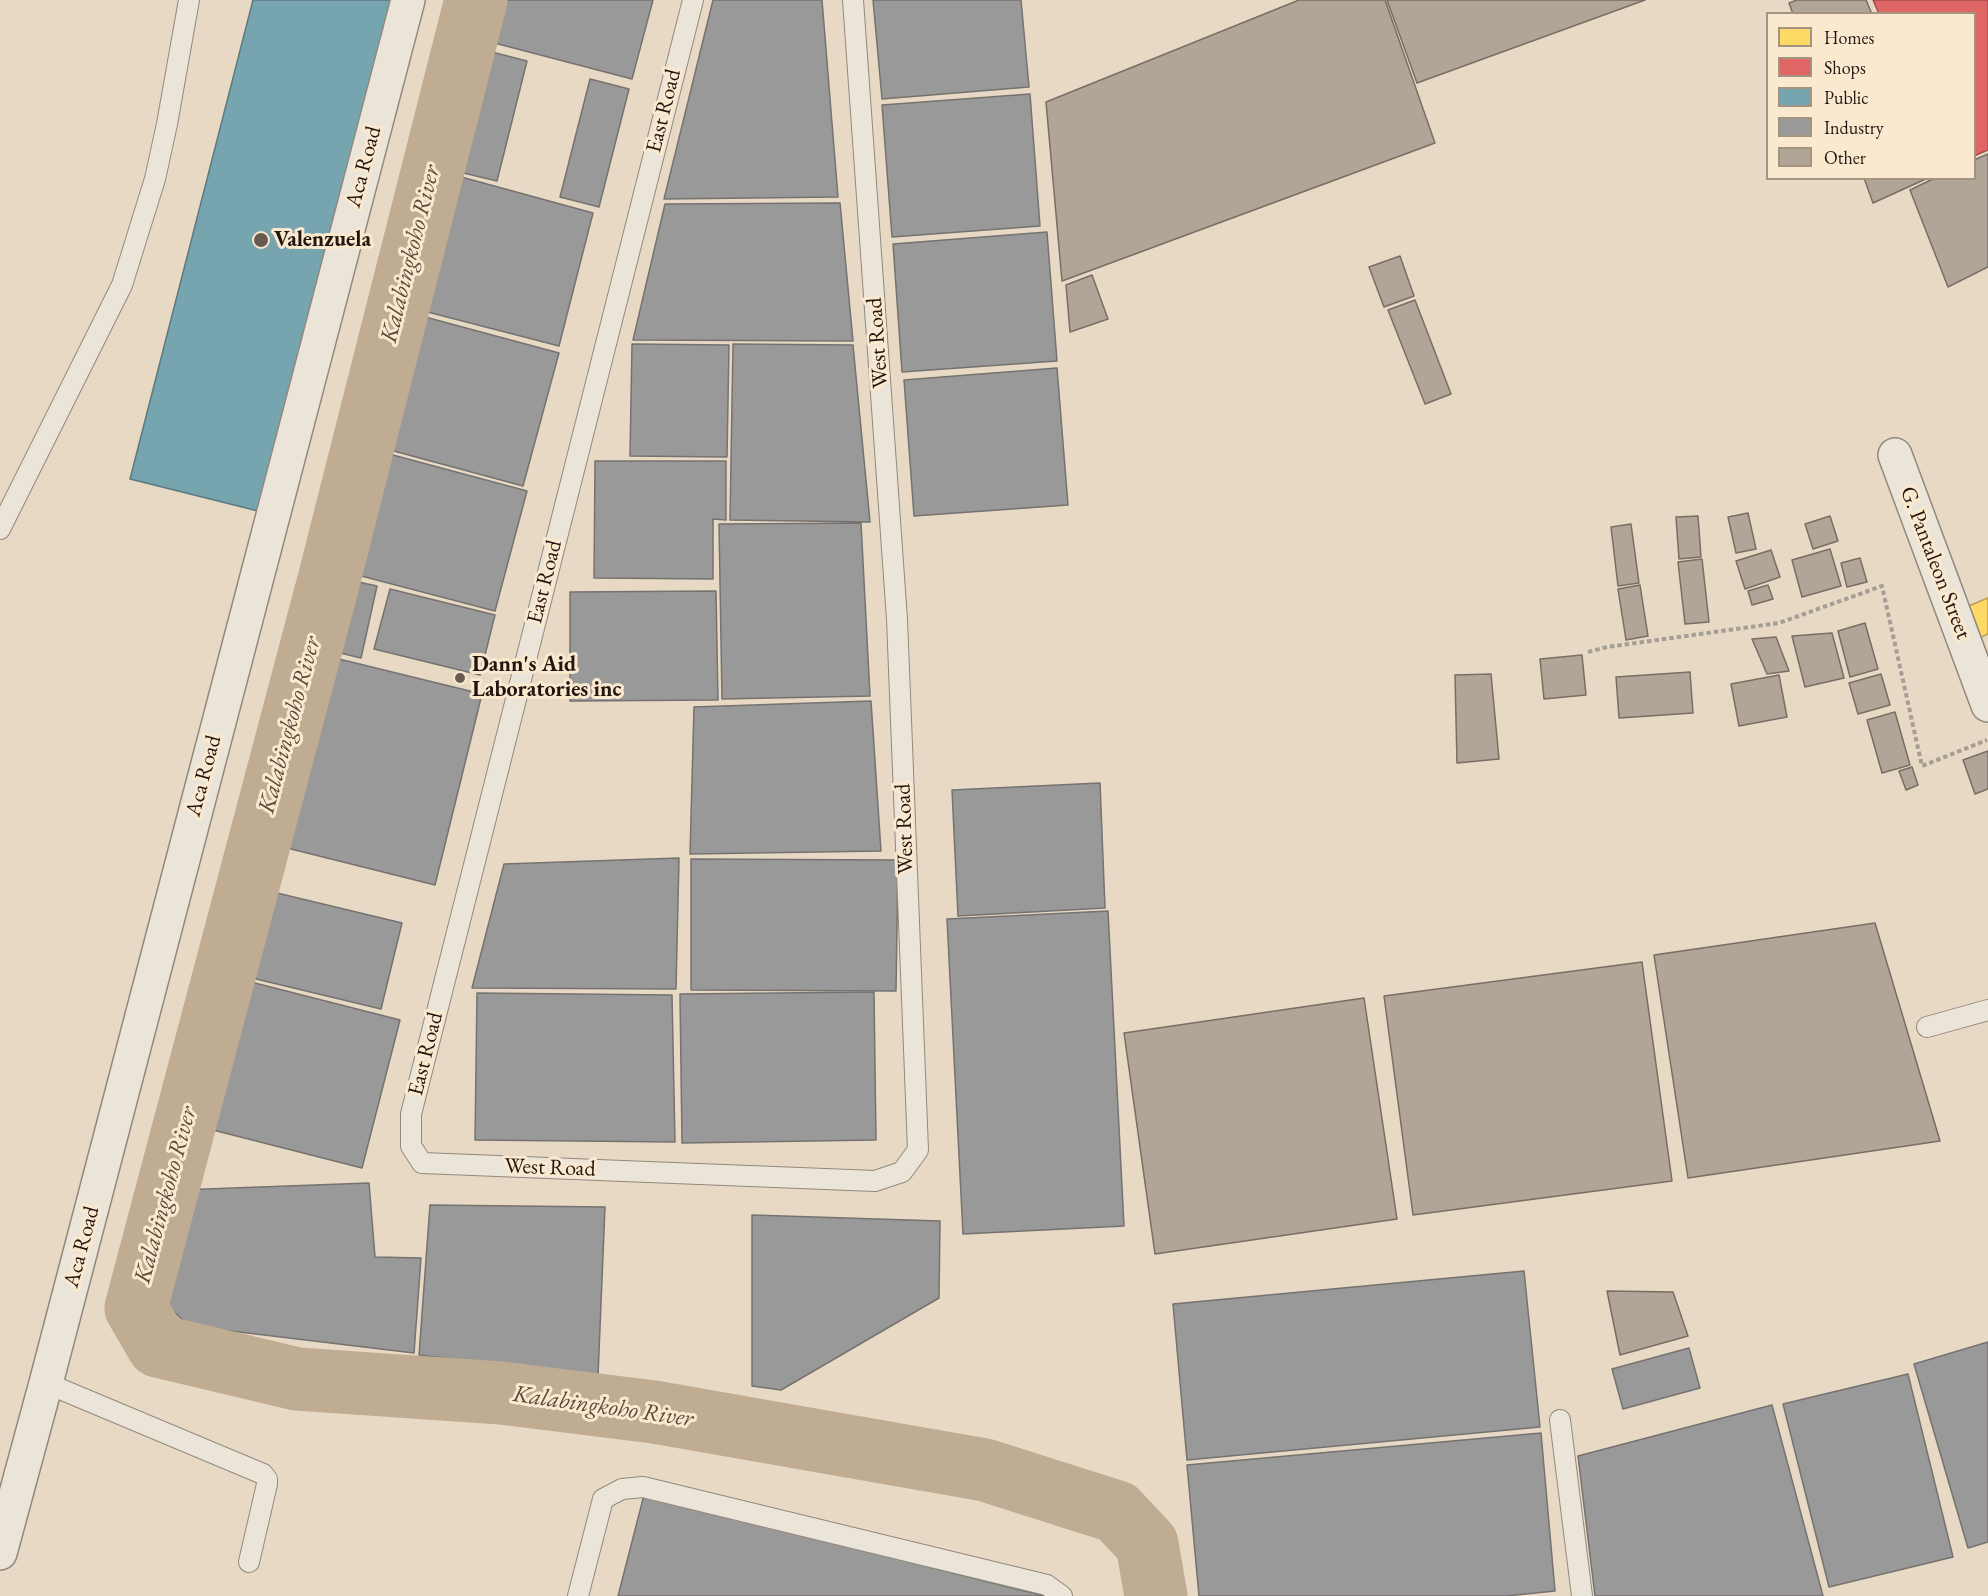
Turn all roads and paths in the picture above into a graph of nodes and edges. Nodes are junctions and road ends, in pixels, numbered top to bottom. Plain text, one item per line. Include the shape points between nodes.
1 (189, 0) edge
2 (408, 0) edge
3 (693, 0) edge
4 (853, 0) edge
5 (1895, 455) dead end
6 (0, 529) edge
7 (1588, 652) dead end
8 (1988, 705) edge
9 (1988, 740) edge
10 (1988, 1010) edge
11 (1927, 1026) dead end
12 (422, 1163) joint
13 (46, 1383) junction
14 (1560, 1420) dead end
15 (0, 1553) edge
16 (249, 1563) dead end
17 (578, 1596) edge
18 (1062, 1596) edge
19 (1582, 1596) edge

1 - 6 lane via 155,179 122,285
2 - 13 street, Aca Road
3 - 12 lane, East Road via 411,1114 411,1146
4 - 12 lane, West Road via 897,619 918,1150 902,1172 874,1181
5 - 8 street, G. Pantaleon Street
7 - 9 path via 1779,623 1882,586 1922,766
10 - 11 lane
13 - 15 street, Aca Road
13 - 16 lane via 263,1474 267,1484
14 - 19 lane
17 - 18 lane via 603,1499 622,1489 643,1487 1047,1585

